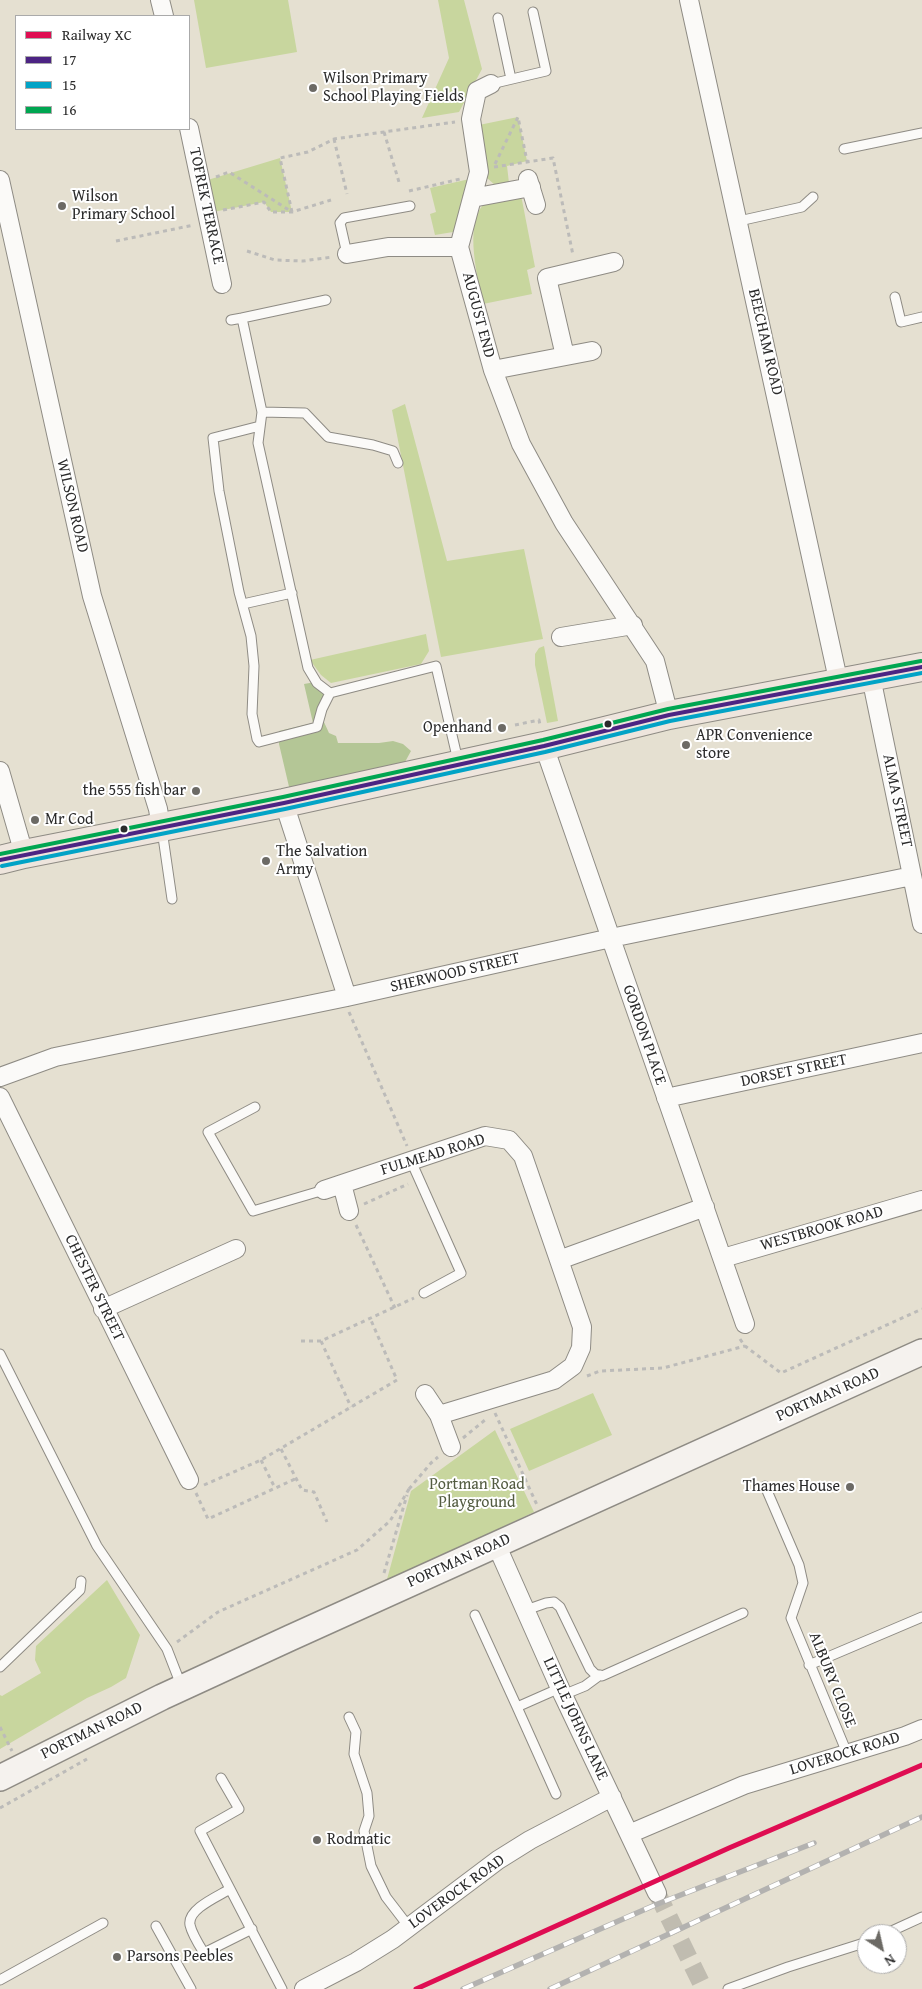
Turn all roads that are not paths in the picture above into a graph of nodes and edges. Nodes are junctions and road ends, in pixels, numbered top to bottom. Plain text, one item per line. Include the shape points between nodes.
1 (160, 0) edge
2 (690, 0) edge
3 (533, 12) dead end
4 (164, 15) edge
5 (498, 18) dead end
6 (511, 79) junction
7 (491, 84) joint
8 (189, 130) edge
9 (922, 133) edge
10 (844, 149) dead end
11 (0, 180) edge
12 (813, 197) dead end
13 (472, 198) junction
14 (536, 205) dead end
15 (410, 206) dead end
16 (738, 221) junction
17 (459, 247) junction
18 (347, 254) joint
19 (614, 262) dead end
20 (222, 284) dead end
21 (895, 297) dead end
22 (326, 300) dead end
23 (922, 317) edge
24 (242, 318) junction
25 (231, 320) dead end
26 (592, 351) dead end
27 (565, 356) junction
28 (493, 370) junction
29 (262, 412) junction
30 (260, 426) junction
31 (398, 463) dead end
32 (292, 592) junction
33 (242, 604) junction
34 (633, 625) junction
35 (561, 637) dead end
36 (922, 667) edge
37 (871, 677) junction
38 (838, 684) junction
39 (330, 693) junction
40 (669, 715) junction
41 (544, 746) junction
42 (459, 764) junction
43 (0, 771) edge
44 (284, 804) junction
45 (161, 827) junction
46 (12, 857) edge
47 (912, 876) junction
48 (172, 899) dead end
49 (922, 924) edge
50 (611, 938) junction
51 (346, 998) junction
52 (922, 1043) edge
53 (0, 1077) edge
54 (0, 1097) edge
55 (666, 1098) junction
56 (255, 1108) dead end
57 (411, 1161) junction
58 (342, 1184) junction
59 (324, 1190) joint
60 (922, 1200) edge
61 (705, 1207) junction
62 (349, 1211) road end
63 (236, 1249) dead end
64 (722, 1258) junction
65 (559, 1260) junction
66 (424, 1293) road end
67 (103, 1309) junction
68 (745, 1324) road end
69 (922, 1352) edge
70 (0, 1354) edge
71 (425, 1394) dead end
72 (439, 1415) junction
73 (450, 1447) road end
74 (191, 1485) road end
75 (765, 1486) dead end
76 (496, 1544) junction
77 (81, 1581) dead end
78 (526, 1610) junction
79 (743, 1613) dead end
80 (476, 1615) dead end
81 (922, 1617) edge
82 (809, 1665) junction
83 (0, 1667) edge
84 (600, 1675) junction
85 (182, 1688) junction
86 (562, 1692) junction
87 (517, 1707) junction
88 (349, 1717) dead end
89 (922, 1729) edge
90 (847, 1754) junction
91 (0, 1778) edge
92 (221, 1778) dead end
93 (556, 1794) dead end
94 (612, 1797) junction
95 (629, 1834) junction
96 (230, 1889) junction
97 (658, 1893) tunnel mouth
98 (922, 1917) edge
99 (103, 1923) dead end
100 (907, 1924) edge
101 (156, 1926) dead end
102 (409, 1927) junction
103 (252, 1929) junction
104 (857, 1945) edge
105 (0, 1980) edge
106 (191, 1989) edge
107 (282, 1989) edge
108 (304, 1989) edge
109 (728, 1989) edge

1 - 4 street
2 - 16 street, BEECHAM ROAD
3 - 6 lane via 546,71
5 - 6 lane
6 - 7 lane
7 - 13 street via 477,91 472,120 486,171
8 - 20 street, TOFREK TERRACE
9 - 10 lane
11 - 45 street, WILSON ROAD via 92,596
12 - 16 lane via 802,208
13 - 14 street via 529,183
13 - 17 street
15 - 18 lane via 344,218 340,223
16 - 38 street, BEECHAM ROAD
17 - 18 street via 388,248
17 - 28 street, AUGUST END
19 - 27 street via 548,278
21 - 23 lane via 901,322
22 - 24 lane
24 - 25 lane
24 - 29 lane
26 - 27 street, AUGUST END
27 - 28 street, AUGUST END
28 - 34 street via 521,444 564,523
29 - 30 lane
29 - 31 lane via 305,413 328,437 393,452
30 - 32 lane via 258,443
30 - 33 lane via 213,438 219,491
32 - 33 lane
32 - 39 lane via 308,668 317,683
33 - 39 lane via 251,636 254,666 252,714 259,742 317,727
34 - 35 street
34 - 40 street via 655,660
36 - 37 main road
37 - 38 main road
37 - 47 street, ALMA STREET
38 - 40 main road
39 - 42 lane via 436,666
40 - 41 main road
41 - 42 main road
41 - 50 street, GORDON PLACE
42 - 44 main road
43 - 46 street
44 - 45 main road
44 - 51 street
45 - 46 main road
45 - 48 lane
47 - 49 street, ALMA STREET
47 - 50 street, SHERWOOD STREET
50 - 51 street, SHERWOOD STREET
50 - 55 street, GORDON PLACE
51 - 53 street, SHERWOOD STREET via 55,1057
52 - 55 street, DORSET STREET
54 - 67 street, CHESTER STREET
55 - 61 street, GORDON PLACE
56 - 59 lane via 208,1132 253,1211
57 - 58 street, FULMEAD ROAD
57 - 65 street, FULMEAD ROAD via 485,1136 508,1140 523,1156
57 - 66 lane via 461,1273
58 - 59 street, FULMEAD ROAD
58 - 62 street
60 - 64 street, WESTBROOK ROAD
61 - 64 street, GORDON PLACE
61 - 65 street
63 - 67 street
64 - 68 street, GORDON PLACE
65 - 72 street, FULMEAD ROAD via 582,1327 581,1348 573,1366 554,1380 492,1406
67 - 74 street, CHESTER STREET
69 - 76 street, PORTMAN ROAD
70 - 85 lane via 97,1546 167,1649
71 - 72 street
72 - 73 street
75 - 82 lane, ALBURY CLOSE via 799,1565 803,1583 791,1618
76 - 78 street, LITTLE JOHNS LANE
76 - 85 street, PORTMAN ROAD
77 - 83 lane via 80,1590
78 - 84 lane via 554,1602 560,1607 590,1669
78 - 86 street, LITTLE JOHNS LANE
79 - 84 lane via 611,1673
80 - 87 lane
81 - 82 lane
82 - 90 lane, ALBURY CLOSE
84 - 86 lane via 585,1686
85 - 91 street, PORTMAN ROAD
86 - 87 lane
86 - 94 street, LITTLE JOHNS LANE
87 - 93 lane
88 - 102 lane via 356,1732 354,1754 367,1793 369,1816 364,1831 371,1866 386,1897
89 - 90 street, LOVEROCK ROAD
90 - 95 street, LOVEROCK ROAD via 744,1785
92 - 96 lane via 239,1809 200,1831
94 - 95 street, LITTLE JOHNS LANE
94 - 102 street, LOVEROCK ROAD via 498,1860
95 - 97 street, LITTLE JOHNS LANE
96 - 103 lane
96 - 103 lane via 197,1908 189,1920 204,1953
98 - 100 lane
99 - 105 lane
101 - 106 lane
102 - 108 street, LOVEROCK ROAD via 363,1958
103 - 107 lane
104 - 109 lane

